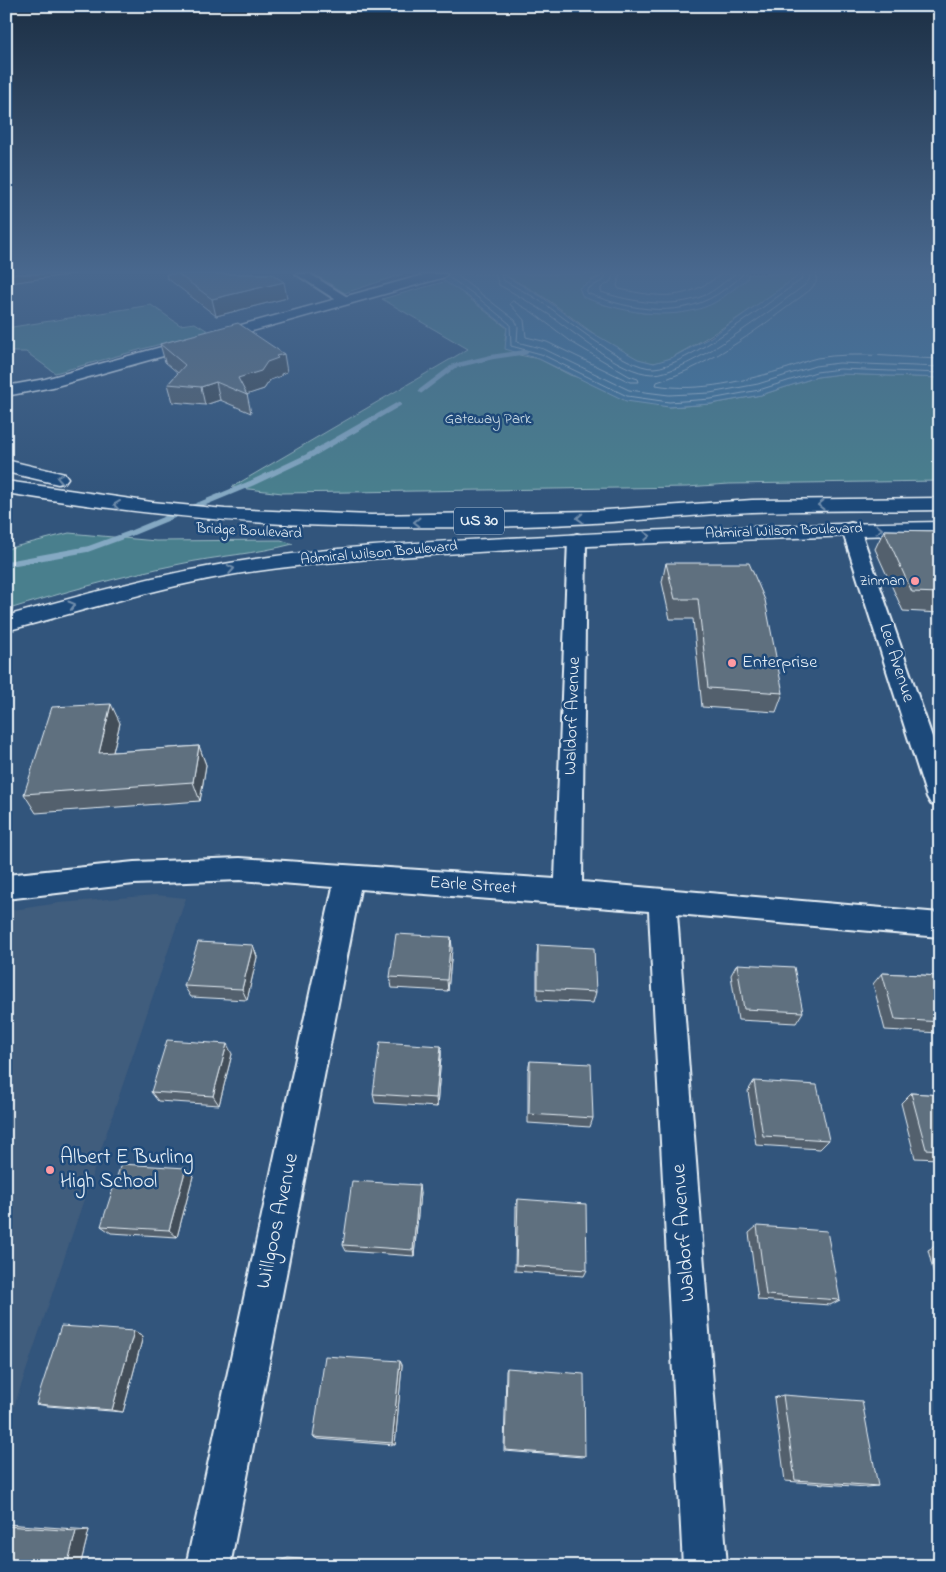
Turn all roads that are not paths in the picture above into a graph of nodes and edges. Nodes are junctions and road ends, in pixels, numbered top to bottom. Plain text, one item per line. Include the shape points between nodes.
1 (177, 347) edge
2 (47, 384) junction
3 (6, 391) edge
4 (6, 402) edge
5 (6, 466) edge
6 (6, 486) edge
7 (6, 502) edge
8 (940, 504) edge
9 (751, 506) junction
10 (170, 518) junction
11 (940, 528) edge
12 (851, 529) junction
13 (577, 540) junction
14 (493, 545) junction
15 (13, 623) edge
16 (940, 798) edge
17 (349, 877) junction
18 (6, 887) edge
19 (568, 892) junction
20 (662, 900) junction
21 (940, 925) edge
22 (208, 1566) edge
23 (705, 1566) edge

1 - 2 main road
2 - 3 main road
2 - 4 main road
9 -> 5 main road via 593,502 347,504 242,499 65,479
10 -> 6 main road, Admiral Wilson Boulevard / US 30
7 - 10 main road, Bridge Boulevard via 137,523
8 -> 9 main road, Admiral Wilson Boulevard / US 30
9 -> 10 main road, Admiral Wilson Boulevard / US 30 via 596,517 430,522 289,520 206,514
10 - 14 main road, Bridge Boulevard via 314,535 403,536
12 -> 11 main road, Admiral Wilson Boulevard / US 30
13 -> 12 main road, Admiral Wilson Boulevard / US 30
12 - 16 street, Lee Avenue
13 - 14 main road, Admiral Wilson Boulevard / US 30
13 - 19 street, Waldorf Avenue
15 -> 14 main road, Admiral Wilson Boulevard / US 30 via 120,592 234,568 324,557
17 - 18 street, Earle Street via 240,869 134,873
17 - 19 street, Earle Street
17 - 22 street, Willgoos Avenue
19 - 20 street, Earle Street
20 - 21 street, Earle Street
20 - 23 street, Waldorf Avenue

